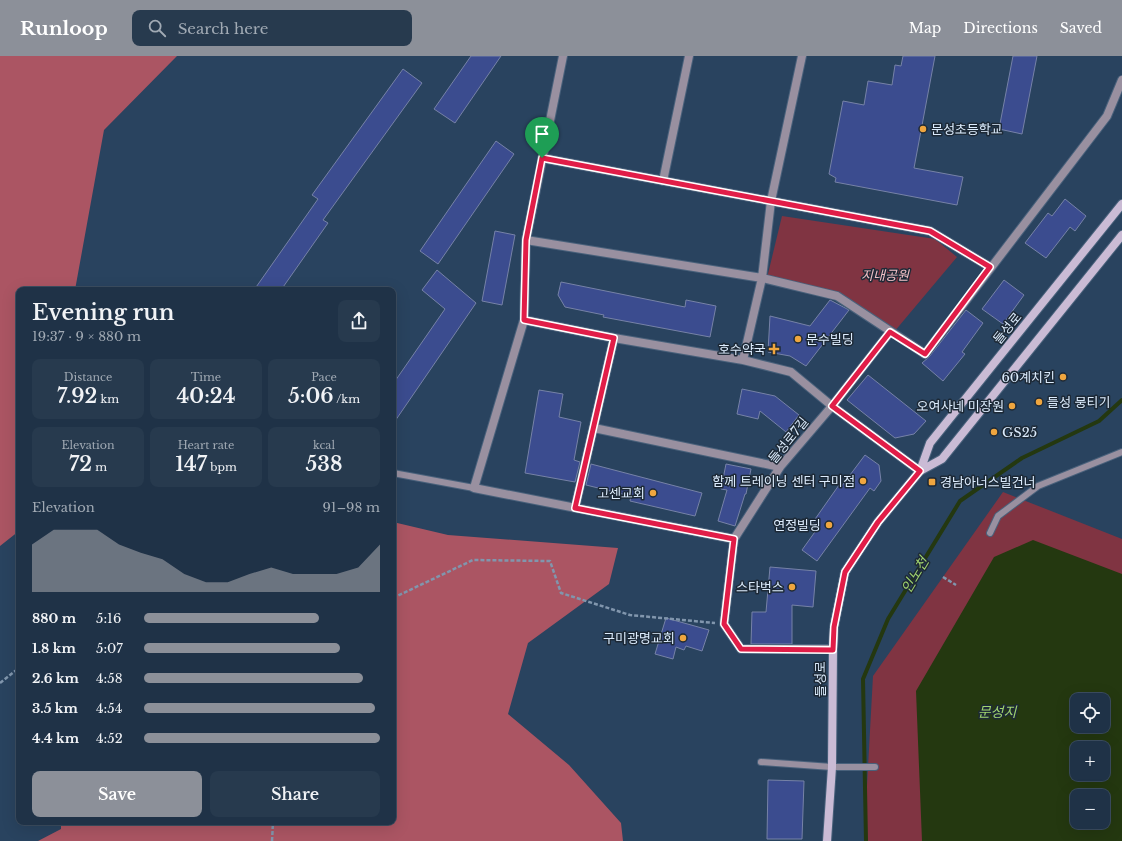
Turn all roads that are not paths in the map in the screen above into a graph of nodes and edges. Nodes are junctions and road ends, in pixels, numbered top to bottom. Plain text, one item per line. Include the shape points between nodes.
1 (563, 56) edge
2 (689, 56) edge
3 (802, 56) edge
4 (1122, 80) edge
5 (542, 158) junction
6 (663, 181) junction
7 (771, 201) junction
8 (1122, 204) edge
9 (1122, 234) edge
10 (526, 240) junction
11 (990, 267) junction
12 (762, 278) junction
13 (524, 320) junction
14 (890, 332) junction
15 (614, 338) junction
16 (743, 360) junction
17 (832, 406) junction
18 (594, 428) junction
19 (1122, 452) edge
20 (780, 467) junction
21 (920, 471) junction
22 (396, 474) edge
23 (474, 488) junction
24 (575, 508) junction
25 (990, 533) dead end
26 (734, 539) junction
27 (833, 650) junction
28 (761, 762) dead end
29 (832, 767) junction
30 (875, 767) dead end
31 (827, 841) edge

1 - 5 street
2 - 6 street
3 - 7 street
4 - 11 street via 1107,116
5 - 6 street
5 - 10 street
6 - 7 street
7 - 11 street via 930,231
7 - 12 street
8 - 21 street, 들성로 via 930,443
9 - 21 street, 들성로 via 942,459
10 - 12 street
10 - 13 street
11 - 14 street via 925,354
12 - 14 street via 837,296
12 - 16 street
13 - 15 street
13 - 23 street
14 - 17 street, 들성로7길
15 - 16 street
15 - 18 street
16 - 17 street via 791,372
17 - 20 street, 들성로7길
17 - 21 street
18 - 20 street
18 - 24 street
19 - 25 lane via 1038,486 998,516
20 - 26 street, 들성로7길
21 - 27 street, 들성로 via 878,522 845,572 834,627
22 - 23 lane
23 - 24 street
24 - 26 street
26 - 27 street, 들성로7길 via 724,624 741,649
27 - 29 street, 들성로
28 - 29 lane
29 - 30 lane
29 - 31 street, 들성로

